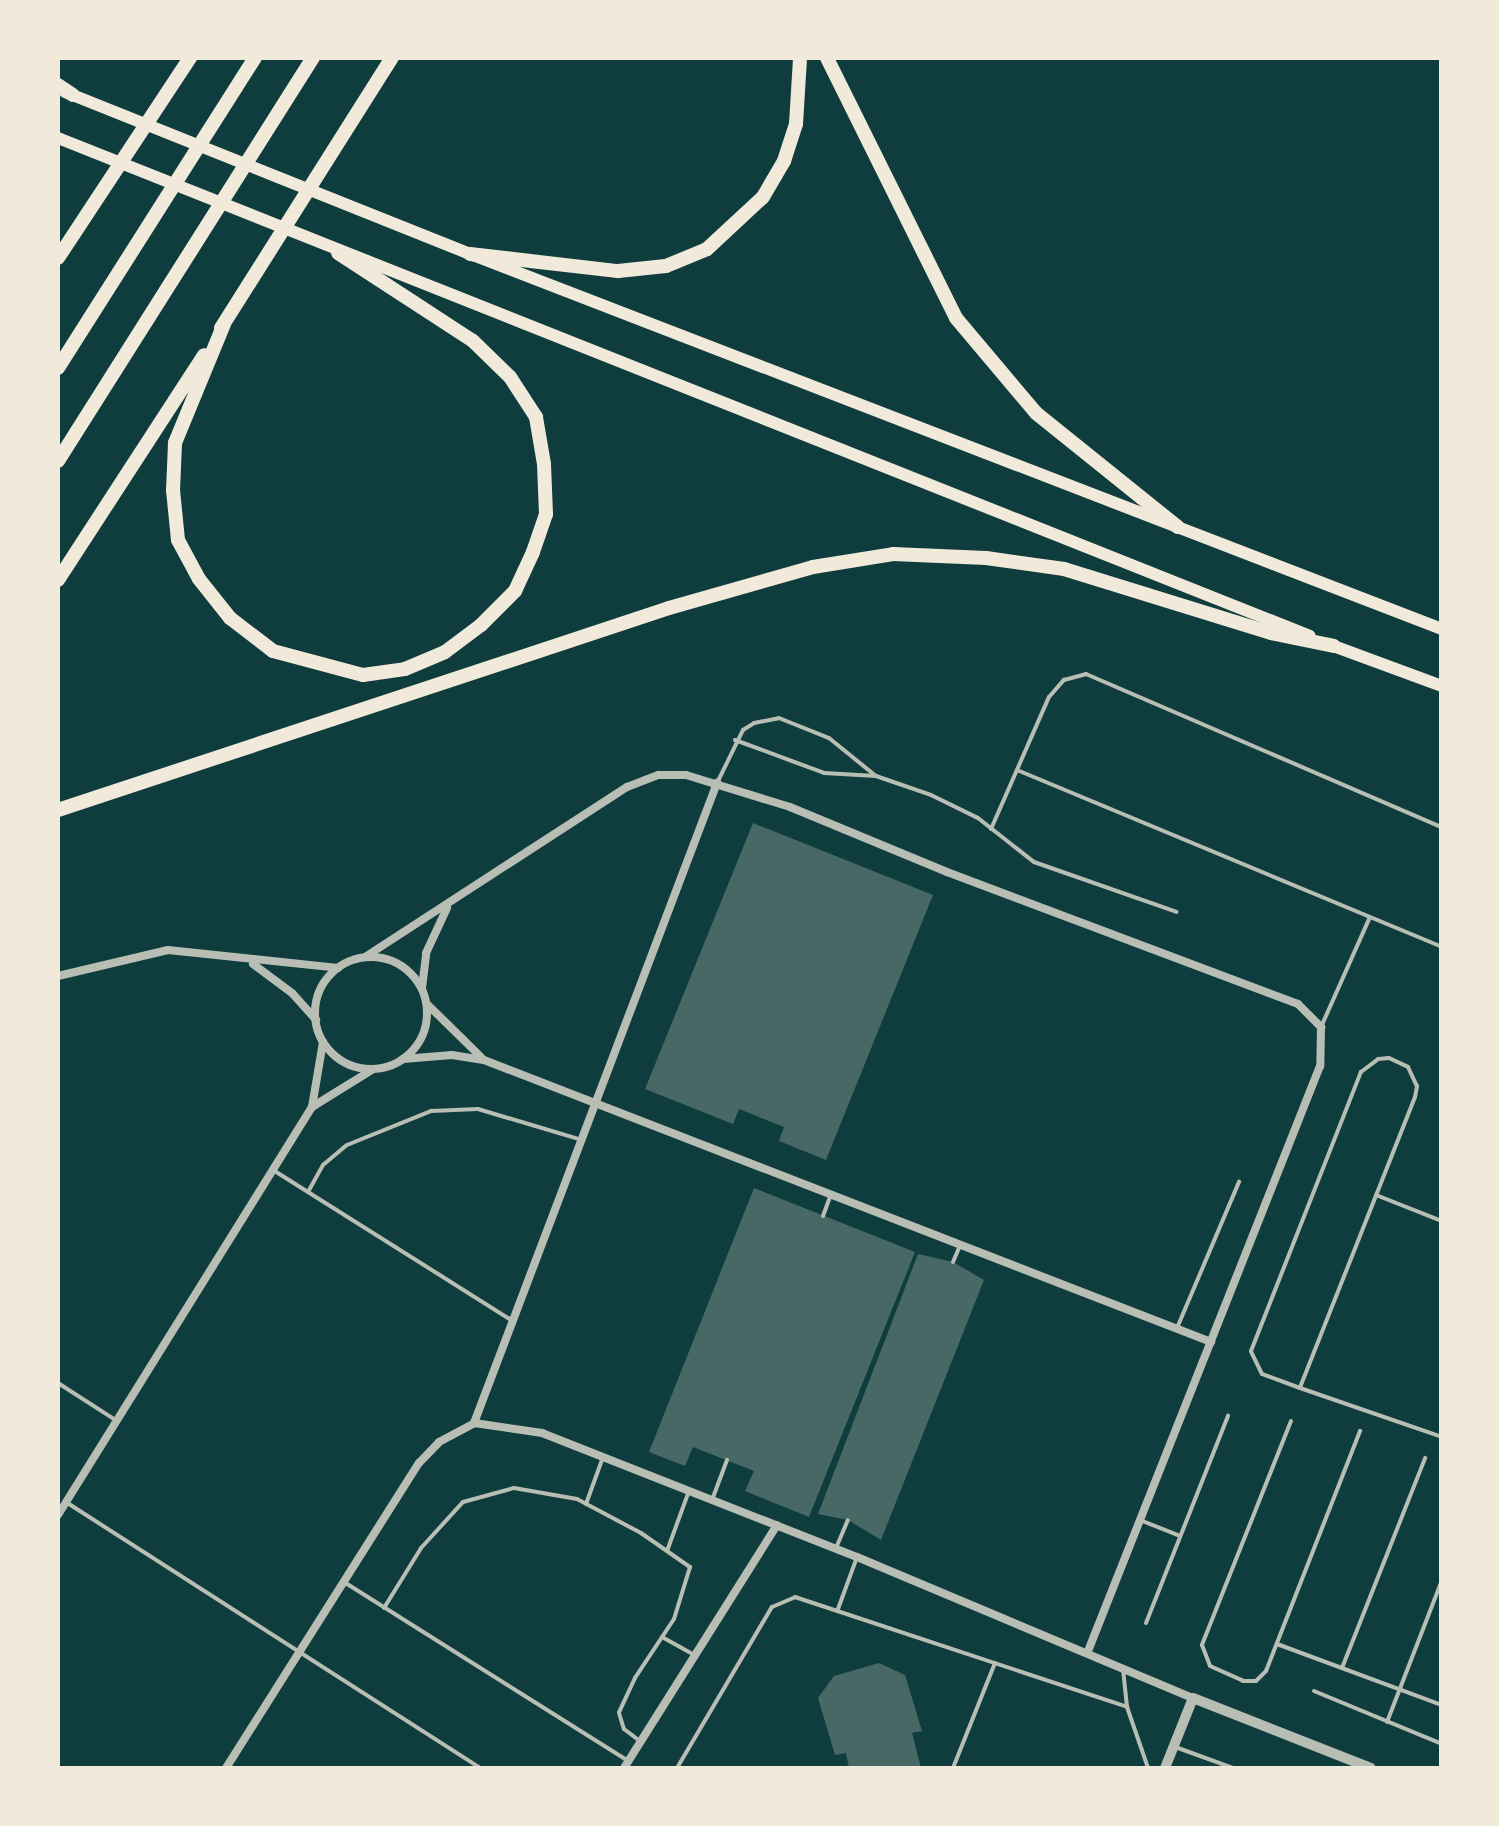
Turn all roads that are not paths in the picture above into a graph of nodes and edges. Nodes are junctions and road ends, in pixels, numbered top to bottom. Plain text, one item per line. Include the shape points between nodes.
1 (190, 58) edge
2 (255, 58) edge
3 (313, 58) edge
4 (392, 58) edge
5 (800, 58) edge
6 (828, 58) edge
7 (58, 87) edge
8 (73, 95) joint
9 (58, 138) edge
10 (338, 254) junction
11 (470, 254) junction
12 (58, 258) edge
13 (224, 324) junction
14 (58, 368) edge
15 (58, 461) edge
16 (1178, 527) junction
17 (58, 580) edge
18 (1442, 629) edge
19 (1334, 646) junction
20 (1442, 686) edge
21 (735, 740) junction
22 (1017, 770) junction
23 (876, 776) junction
24 (717, 784) junction
25 (58, 810) edge
26 (1442, 827) edge
27 (991, 829) junction
28 (450, 904) junction
29 (1177, 912) dead end
30 (1370, 918) junction
31 (1442, 947) edge
32 (365, 957) junction
33 (249, 962) junction
34 (338, 968) junction
35 (58, 976) edge
36 (422, 988) junction
37 (427, 1004) junction
38 (316, 1020) junction
39 (1321, 1028) junction
40 (323, 1042) junction
41 (403, 1059) junction
42 (484, 1060) junction
43 (375, 1069) junction
44 (597, 1100) junction
45 (312, 1106) junction
46 (582, 1140) junction
47 (272, 1170) junction
48 (1239, 1182) dead end
49 (308, 1192) junction
50 (832, 1193) junction
51 (1376, 1195) junction
52 (823, 1216) dead end
53 (1442, 1221) edge
54 (961, 1244) junction
55 (953, 1262) dead end
56 (513, 1320) junction
57 (1177, 1328) junction
58 (1211, 1342) junction
59 (58, 1383) edge
60 (1300, 1388) junction
61 (1228, 1416) dead end
62 (118, 1421) junction
63 (1292, 1421) dead end
64 (474, 1423) junction
65 (1360, 1431) dead end
66 (1442, 1437) edge
67 (603, 1457) junction
68 (1425, 1458) dead end
69 (727, 1460) dead end
70 (689, 1490) junction
71 (712, 1500) junction
72 (66, 1502) junction
73 (586, 1504) junction
74 (58, 1515) edge
75 (848, 1520) dead end
76 (1140, 1520) junction
77 (777, 1525) junction
78 (1180, 1536) junction
79 (836, 1548) junction
80 (668, 1551) junction
81 (858, 1557) junction
82 (1442, 1580) edge
83 (344, 1582) junction
84 (384, 1608) junction
85 (838, 1610) junction
86 (1146, 1622) dead end
87 (662, 1636) junction
88 (1277, 1644) junction
89 (301, 1650) junction
90 (1088, 1651) junction
91 (695, 1656) junction
92 (994, 1663) junction
93 (1122, 1665) junction
94 (1342, 1668) junction
95 (1399, 1689) junction
96 (1314, 1691) dead end
97 (1193, 1698) junction
98 (1442, 1704) edge
99 (1127, 1707) junction
100 (1386, 1722) junction
101 (641, 1742) junction
102 (1442, 1744) edge
103 (1174, 1747) junction
104 (627, 1765) edge
105 (226, 1768) edge
106 (482, 1768) edge
107 (677, 1768) edge
108 (953, 1768) edge
109 (1148, 1768) edge
110 (1165, 1768) edge
111 (1233, 1768) edge
112 (1371, 1768) edge

1 - 12 highway
2 - 14 highway
3 - 15 highway
4 - 13 highway
5 - 11 highway via 796,124 784,161 763,196 707,249 666,266 618,271
6 - 16 highway via 956,318 1036,413
7 - 8 highway
8 - 11 highway
9 - 10 highway
10 - 13 highway via 473,340 510,376 536,417 546,514 533,552 514,591 445,652 362,675 273,651 230,618 199,580 178,540 174,443
10 - 19 highway
11 - 16 highway
13 - 17 highway
16 - 18 highway
19 - 20 highway
19 - 25 highway via 1064,569 894,554 813,567 670,608
21 - 23 lane via 837,777
21 - 23 lane via 754,723 791,720 842,746
21 - 24 lane
22 - 26 lane via 1055,687 1086,674
22 - 27 lane
22 - 30 lane
23 - 27 lane via 947,801
24 - 28 street via 659,775 627,787
24 - 39 street via 1254,986 1298,1004
24 - 44 street
27 - 29 lane via 1047,868
28 - 32 street
28 - 36 street via 431,936
30 - 31 lane
30 - 39 lane
32 - 34 street
32 - 36 street via 405,968
33 - 34 street
33 - 35 street via 168,950
33 - 38 street
34 - 38 street via 323,986
36 - 37 street
37 - 41 street via 425,1029
37 - 42 street
38 - 40 street
39 - 58 street via 1320,1066
40 - 43 street via 345,1063
40 - 45 street
41 - 42 street
41 - 43 street
42 - 44 street
43 - 45 street
44 - 46 street
44 - 50 street
45 - 47 street
46 - 49 lane via 478,1110 431,1111 347,1145 323,1165
46 - 56 street
47 - 49 lane
47 - 62 street
48 - 57 lane
49 - 56 lane
50 - 52 lane
50 - 54 street
51 - 53 lane
51 - 60 lane
51 - 60 lane via 1417,1086 1408,1067 1389,1058 1361,1072 1253,1342 1252,1360 1262,1374
54 - 55 lane
54 - 57 street
56 - 64 street
57 - 58 street
58 - 76 street
59 - 62 lane
60 - 66 lane
61 - 78 lane
62 - 72 street
63 - 88 lane via 1202,1653 1210,1666 1250,1682 1262,1677
64 - 67 street via 542,1433
64 - 83 street via 455,1430 420,1464
65 - 88 lane
67 - 70 street
67 - 73 lane
68 - 94 lane
69 - 71 lane
70 - 71 street
70 - 80 lane
71 - 77 street
72 - 74 street
72 - 89 lane
73 - 80 lane
73 - 84 lane via 514,1488 463,1502 422,1548
75 - 79 lane
76 - 78 lane
76 - 90 street
77 - 79 street
77 - 91 street
78 - 86 lane
79 - 81 street
80 - 87 lane via 690,1566
81 - 85 lane
81 - 90 street
82 - 95 lane
83 - 84 lane
83 - 89 street
84 - 104 lane
85 - 92 lane
85 - 107 lane via 795,1597 772,1607
87 - 91 lane
87 - 101 lane via 620,1713 624,1729
88 - 94 lane
89 - 105 street
89 - 106 lane
90 - 93 street
91 - 101 street
92 - 99 lane
92 - 108 lane
93 - 97 street
93 - 99 lane
94 - 95 lane
95 - 98 lane
95 - 100 lane
96 - 100 lane
97 - 103 street
97 - 112 street
99 - 109 lane
100 - 102 lane
101 - 104 street
103 - 110 street
103 - 111 lane

